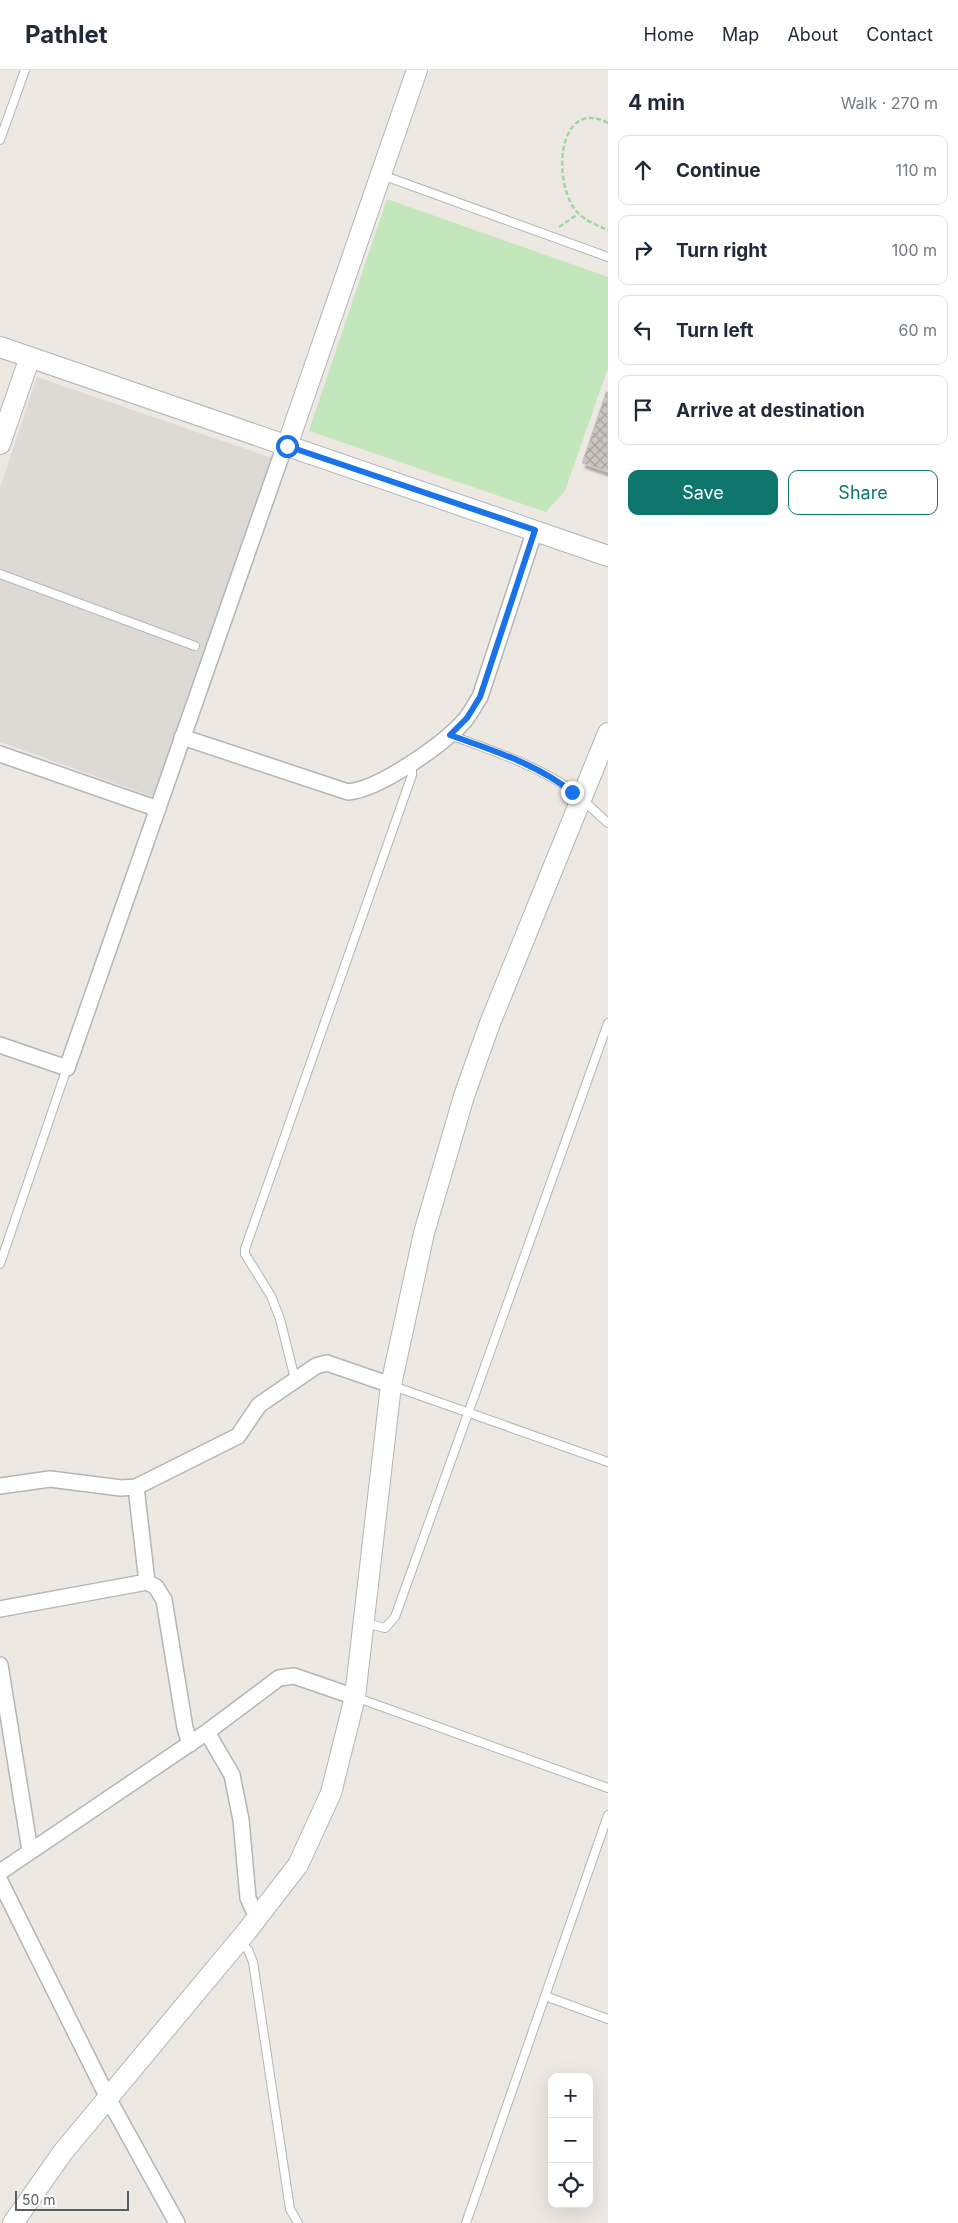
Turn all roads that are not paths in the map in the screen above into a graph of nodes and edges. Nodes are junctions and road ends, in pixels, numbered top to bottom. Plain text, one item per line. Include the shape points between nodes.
1 (25, 70) edge
2 (417, 70) edge
3 (0, 140) edge
4 (382, 175) junction
5 (608, 257) edge
6 (0, 347) edge
7 (30, 357) junction
8 (0, 444) edge
9 (286, 446) junction
10 (535, 530) junction
11 (608, 556) edge
12 (0, 574) edge
13 (195, 646) dead end
14 (608, 733) edge
15 (450, 735) junction
16 (182, 737) junction
17 (0, 754) edge
18 (412, 763) junction
19 (582, 799) junction
20 (158, 809) junction
21 (608, 823) edge
22 (608, 1024) edge
23 (0, 1045) edge
24 (67, 1068) junction
25 (0, 1264) edge
26 (295, 1379) junction
27 (391, 1385) junction
28 (468, 1414) junction
29 (608, 1462) edge
30 (0, 1486) edge
31 (136, 1487) junction
32 (147, 1582) junction
33 (0, 1610) edge
34 (365, 1623) junction
35 (0, 1665) edge
36 (356, 1698) junction
37 (207, 1732) junction
38 (190, 1744) junction
39 (608, 1788) edge
40 (608, 1815) edge
41 (30, 1851) junction
42 (0, 1872) edge
43 (0, 1882) edge
44 (259, 1915) junction
45 (239, 1941) junction
46 (545, 1996) junction
47 (608, 2019) edge
48 (108, 2098) junction
49 (13, 2223) edge
50 (177, 2223) edge
51 (298, 2223) edge
52 (466, 2223) edge

1 - 3 lane
2 - 4 street
4 - 5 lane
4 - 9 street
6 - 7 street
7 - 8 street
7 - 9 street
9 - 10 street
9 - 16 street
10 - 11 street
10 - 15 street via 480,697 467,718
12 - 13 lane
14 - 19 street
15 - 18 street
15 - 19 lane via 535,768
16 - 18 street via 348,792 360,791
16 - 20 street
17 - 20 street
18 - 26 lane via 412,775 244,1249 271,1296
19 - 21 lane
19 - 27 street via 490,1023 464,1096 424,1233
20 - 24 street
22 - 28 lane
23 - 24 street
24 - 25 lane
26 - 27 street via 327,1363
26 - 31 street via 259,1405 238,1436
27 - 28 lane
27 - 34 street
28 - 29 lane
28 - 34 lane via 395,1617 385,1628
30 - 31 street via 50,1479
31 - 32 street
32 - 33 street
32 - 38 street via 156,1587 164,1600
34 - 36 street
35 - 41 street
36 - 37 street via 289,1675 279,1678
36 - 39 lane
36 - 44 street via 332,1794 298,1865
37 - 38 street
37 - 44 street via 232,1775 241,1820 248,1898 252,1909
38 - 41 street
40 - 46 lane
41 - 42 street
43 - 48 street
44 - 45 street
45 - 48 street
45 - 51 lane via 253,1962 290,2209
46 - 47 lane
46 - 52 lane
48 - 49 street via 63,2152
48 - 50 street

